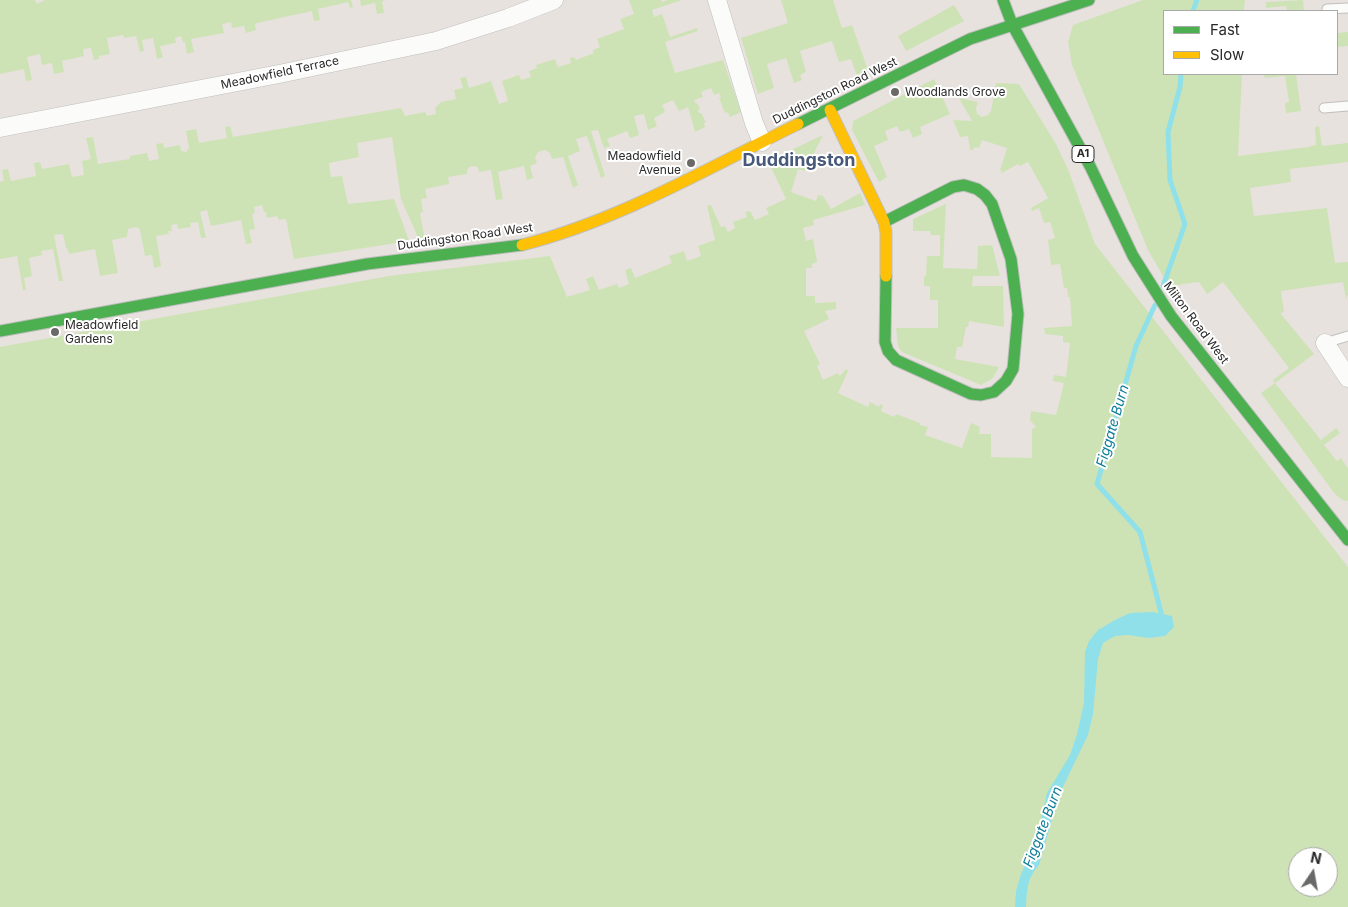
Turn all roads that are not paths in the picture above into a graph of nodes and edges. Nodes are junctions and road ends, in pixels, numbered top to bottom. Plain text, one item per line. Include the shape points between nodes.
1 (554, 0) edge
2 (717, 0) edge
3 (1003, 0) edge
4 (1089, 0) edge
5 (1348, 8) edge
6 (1328, 9) dead end
7 (1012, 24) junction
8 (1348, 106) edge
9 (1324, 108) dead end
10 (830, 110) junction
11 (0, 128) edge
12 (762, 142) junction
13 (884, 222) junction
14 (0, 331) edge
15 (1348, 336) edge
16 (1326, 344) joint
17 (1348, 378) edge
18 (1348, 540) edge

1 - 11 street, Meadowfield Terrace via 436,41
2 - 12 street
3 - 7 street, A1
4 - 7 street, Duddingston Road West
5 - 6 lane
7 - 10 street, Duddingston Road West via 970,40
7 - 18 street, Milton Road West / A1 via 1090,166 1133,256 1165,307
8 - 9 lane
10 - 12 street, Duddingston Road West
10 - 13 street
12 - 14 street, Duddingston Road West via 612,215 538,242 367,264
13 - 13 street via 953,186 977,189 992,204 1011,259 1018,314 1013,368 1006,382 994,392 971,394 896,360 888,352 885,342
15 - 16 lane
16 - 17 street

